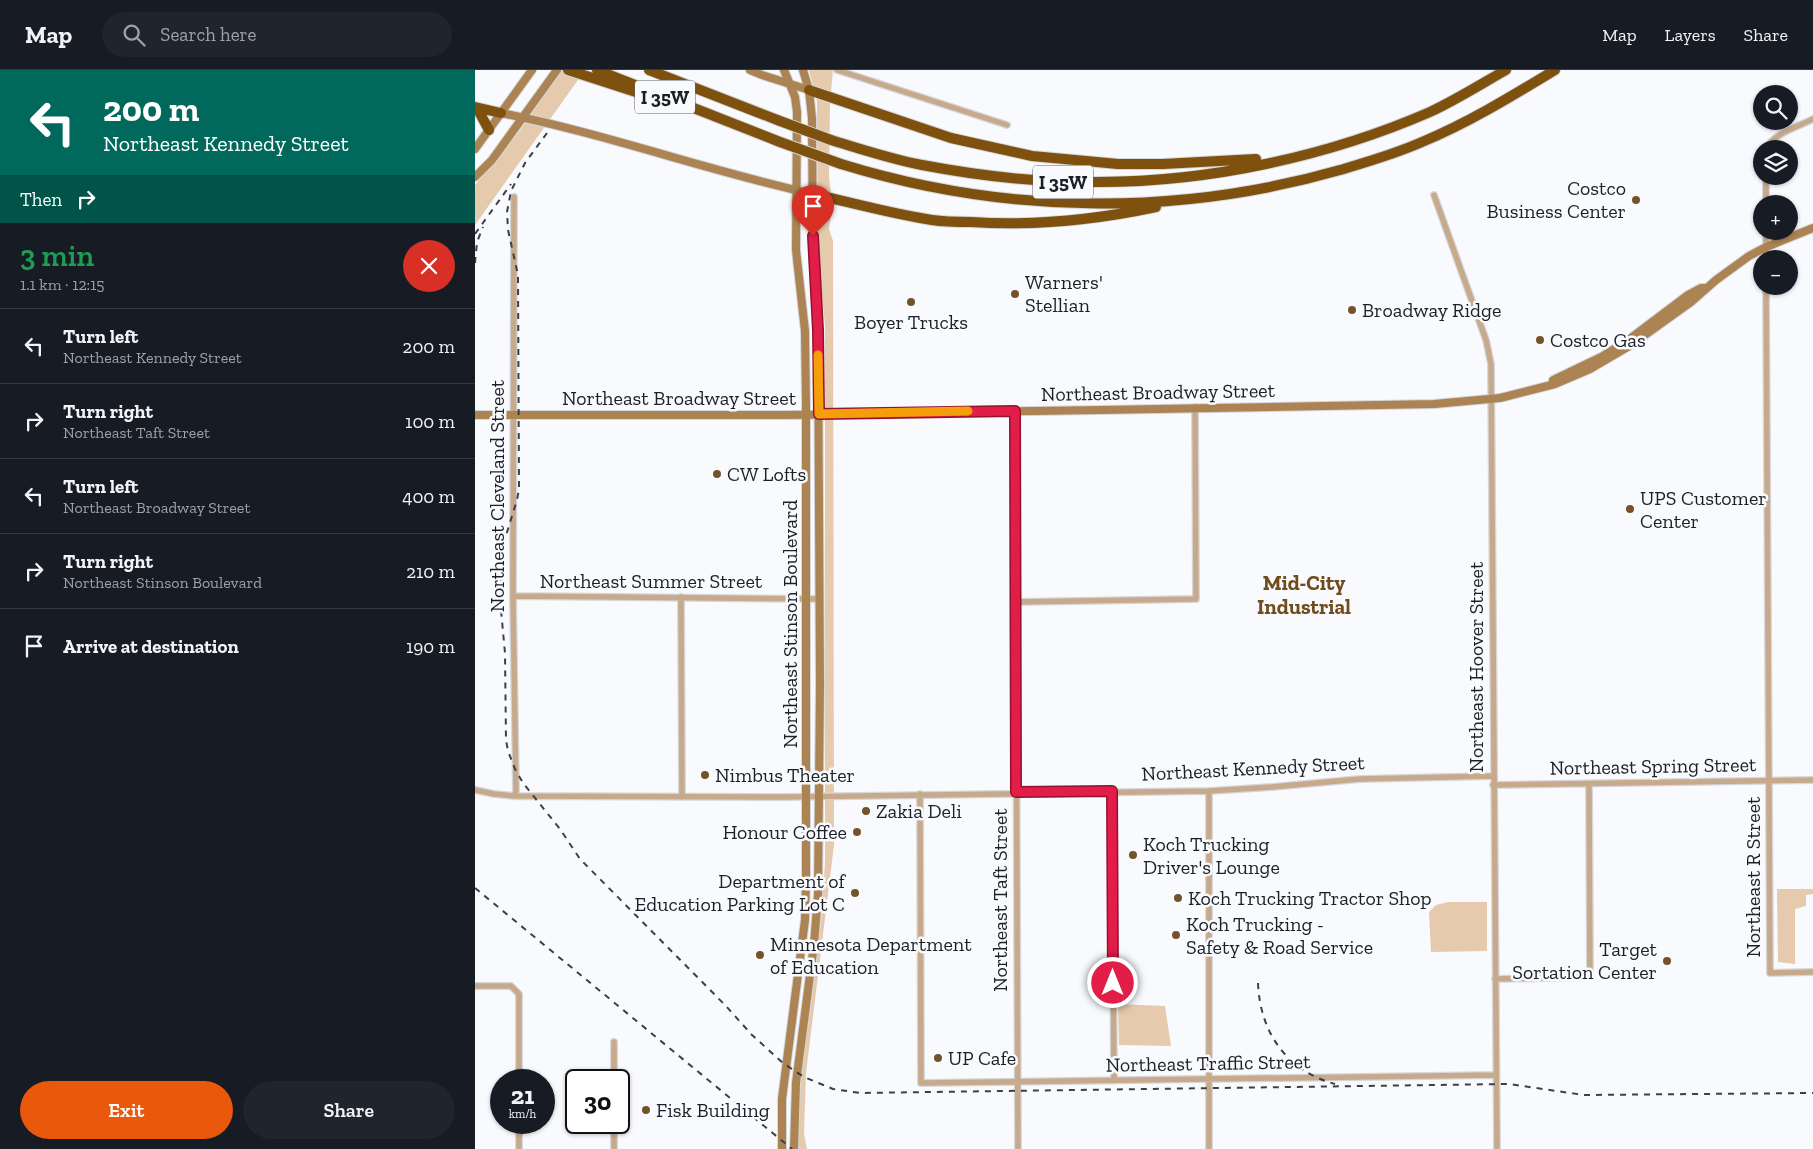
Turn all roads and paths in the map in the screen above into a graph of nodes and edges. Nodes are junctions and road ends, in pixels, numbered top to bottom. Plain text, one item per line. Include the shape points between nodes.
1 (533, 70) edge
2 (557, 70) edge
3 (568, 70) edge
4 (597, 70) edge
5 (649, 70) edge
6 (750, 70) edge
7 (784, 70) edge
8 (803, 70) edge
9 (837, 70) edge
10 (1500, 70) edge
11 (1506, 70) edge
12 (1555, 70) edge
13 (1559, 70) edge
14 (606, 78) junction
15 (1541, 78) junction
16 (790, 84) junction
17 (809, 90) junction
18 (1452, 101) junction
19 (476, 108) edge
20 (501, 113) junction
21 (523, 117) junction
22 (1813, 120) edge
23 (1007, 125) dead end
24 (489, 130) junction
25 (1772, 140) edge
26 (475, 150) edge
27 (1297, 156) junction
28 (475, 177) edge
29 (795, 190) junction
30 (813, 194) junction
31 (1434, 195) dead end
32 (515, 197) dead end
33 (1186, 200) junction
34 (1812, 229) edge
35 (1767, 240) edge
36 (1767, 247) junction
37 (1767, 250) edge
38 (1766, 295) edge
39 (1491, 399) junction
40 (1195, 407) junction
41 (1015, 411) junction
42 (806, 414) junction
43 (819, 414) junction
44 (475, 415) edge
45 (513, 415) junction
46 (513, 596) junction
47 (681, 597) junction
48 (806, 598) junction
49 (820, 598) junction
50 (1016, 602) junction
51 (1493, 776) junction
52 (1813, 780) edge
53 (1769, 781) junction
54 (1589, 784) junction
55 (1493, 785) junction
56 (475, 790) edge
57 (1112, 791) junction
58 (1209, 791) junction
59 (1016, 792) junction
60 (920, 794) junction
61 (515, 796) junction
62 (682, 796) junction
63 (806, 796) junction
64 (818, 796) junction
65 (1813, 972) edge
66 (1495, 979) junction
67 (475, 986) edge
68 (614, 1042) dead end
69 (519, 1069) edge
70 (614, 1069) edge
71 (1496, 1075) junction
72 (1209, 1079) junction
73 (1114, 1081) junction
74 (1017, 1082) junction
75 (519, 1134) edge
76 (614, 1134) edge
77 (519, 1149) edge
78 (614, 1149) edge
79 (782, 1149) edge
80 (794, 1149) edge
81 (1018, 1149) edge
82 (1209, 1149) edge
83 (1497, 1149) edge

1 - 20 main road
2 - 21 main road
3 - 14 highway
4 - 14 highway, I 35W
5 - 27 highway, I 35W, bridge via 831,140 923,165 1011,178 1100,182 1169,178
6 - 16 main road
7 - 16 main road, Northeast Stinson Boulevard
8 - 17 main road, Northeast Stinson Boulevard
9 - 23 street
10 - 18 highway
11 - 18 highway, I 35W
12 - 15 highway, I 35W
13 - 15 highway
14 - 33 highway, I 35W, bridge via 841,164 922,186 1061,204
15 - 33 highway, I 35W via 1459,125 1385,156 1281,186
16 - 17 main road
16 - 29 main road, Northeast Stinson Boulevard via 797,112
17 - 27 highway via 951,138 1032,156 1118,164 1163,164
17 - 30 main road, Northeast Stinson Boulevard
18 - 27 highway, I 35W via 1375,134
19 - 20 highway
19 - 24 highway
20 - 21 main road
20 - 24 main road
21 - 28 main road via 492,160
21 - 29 main road
22 - 25 street
24 - 26 main road
29 - 30 main road
29 - 42 main road, Northeast Stinson Boulevard via 796,250 805,331
30 - 33 highway via 875,210 934,220 1001,224 1117,215
30 - 43 main road, Northeast Stinson Boulevard
31 - 39 street, Northeast Hoover Street via 1487,345 1491,364
32 - 45 street, Northeast Cleveland Street
34 - 36 main road, Northeast Broadway Street
35 - 36 street
36 - 37 street
36 - 39 main road, Northeast Broadway Street via 1732,268 1620,353 1565,380
38 - 53 street, Northeast R Street
39 - 40 main road, Northeast Broadway Street via 1433,404
39 - 51 street, Northeast Hoover Street
40 - 41 main road, Northeast Broadway Street
40 - 50 street via 1196,599
41 - 43 main road, Northeast Broadway Street
41 - 50 street, Northeast Taft Street
42 - 43 main road, Northeast Broadway Street
42 - 45 main road, Northeast Broadway Street
42 - 48 main road, Northeast Stinson Boulevard
43 - 49 main road, Northeast Stinson Boulevard
44 - 45 main road, Northeast Broadway Street
45 - 46 street, Northeast Cleveland Street
46 - 47 street, Northeast Summer Street
46 - 61 street, Northeast Cleveland Street
47 - 48 street, Northeast Summer Street
47 - 62 street
48 - 49 street, Northeast Summer Street
48 - 63 main road, Northeast Stinson Boulevard
49 - 64 main road, Northeast Stinson Boulevard
50 - 59 street, Northeast Taft Street
51 - 55 street, Northeast Hoover Street
51 - 58 street, Northeast Kennedy Street via 1360,779
52 - 53 street, Northeast Spring Street
53 - 54 street, Northeast Spring Street
53 - 65 street, Northeast R Street via 1770,973
54 - 55 street, Northeast Spring Street
54 - 66 street via 1589,977
55 - 66 street, Northeast Hoover Street
56 - 61 street, Northeast Kennedy Street
57 - 58 street, Northeast Kennedy Street
57 - 59 street, Northeast Kennedy Street
57 - 73 street
58 - 72 street
59 - 60 street, Northeast Kennedy Street
59 - 74 street, Northeast Taft Street
60 - 64 street, Northeast Kennedy Street
60 - 74 street, Northeast Traffic Street via 921,1083
61 - 62 street, Northeast Kennedy Street
62 - 63 street, Northeast Kennedy Street
63 - 64 street, Northeast Kennedy Street
63 - 79 main road, Northeast Stinson Boulevard via 805,920 783,1099
64 - 80 main road, Northeast Stinson Boulevard via 817,914 796,1084
66 - 71 street, Northeast Hoover Street
67 - 69 street via 511,986 519,994
68 - 70 street
71 - 72 street, Northeast Traffic Street
71 - 83 street, Northeast Hoover Street
72 - 73 street, Northeast Traffic Street
72 - 82 street
73 - 74 street, Northeast Traffic Street
74 - 81 street, Northeast Taft Street
75 - 77 street
76 - 78 street

